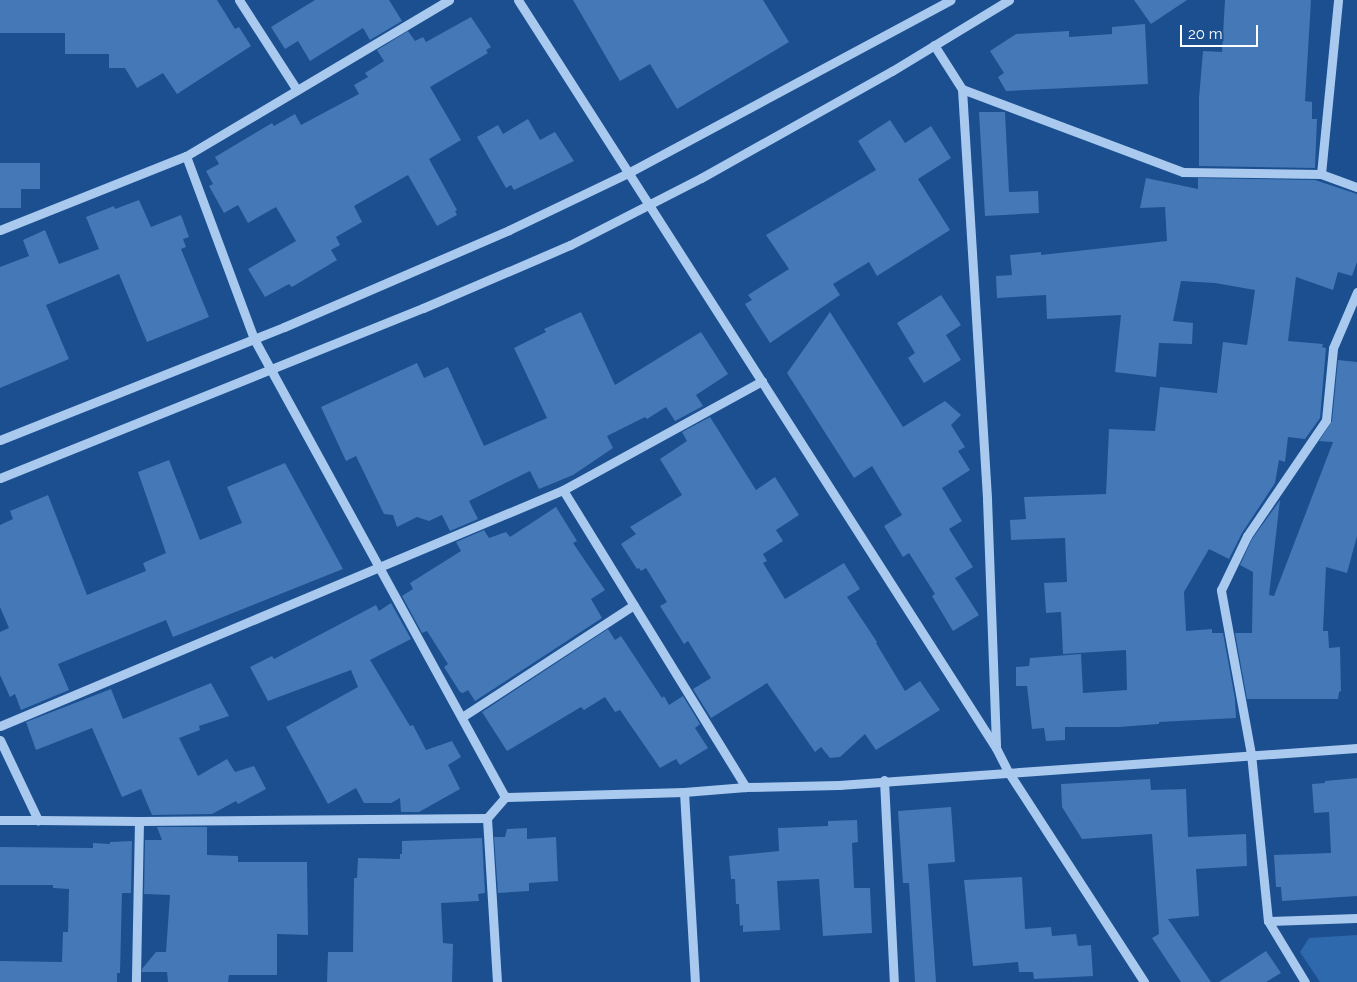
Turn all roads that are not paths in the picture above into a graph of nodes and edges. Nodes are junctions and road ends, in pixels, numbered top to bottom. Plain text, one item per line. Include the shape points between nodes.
1 (239, 0) edge
2 (449, 0) edge
3 (518, 0) edge
4 (950, 0) edge
5 (1009, 0) edge
6 (1338, 0) edge
7 (934, 45) junction
8 (297, 90) junction
9 (962, 90) junction
10 (186, 156) junction
11 (628, 172) junction
12 (1322, 174) junction
13 (1357, 187) edge
14 (649, 205) junction
15 (0, 230) edge
16 (1357, 292) edge
17 (254, 339) junction
18 (270, 368) junction
19 (762, 381) junction
20 (0, 440) edge
21 (0, 478) edge
22 (563, 490) junction
23 (378, 568) junction
24 (634, 605) junction
25 (462, 717) junction
26 (0, 726) edge
27 (0, 740) edge
28 (996, 748) junction
29 (1357, 748) edge
30 (1251, 754) junction
31 (1009, 773) junction
32 (884, 780) junction
33 (746, 787) junction
34 (684, 792) junction
35 (505, 797) junction
36 (487, 818) junction
37 (0, 820) edge
38 (38, 820) junction
39 (139, 821) junction
40 (1357, 918) edge
41 (1268, 921) junction
42 (136, 982) edge
43 (497, 982) edge
44 (695, 982) edge
45 (894, 982) edge
46 (1144, 982) edge
47 (1305, 982) edge

1 - 8 street
2 - 8 street
3 - 11 street
4 - 11 street
5 - 7 street
6 - 12 street
7 - 9 street
7 - 14 street
8 - 10 street
9 - 12 street via 1183,172
9 - 28 street via 987,499
10 - 15 street
10 - 17 street
11 - 14 street
11 - 17 street via 509,230
12 - 13 street
14 - 18 street via 570,245 423,308
14 - 19 street
16 - 30 street via 1333,348 1326,420 1248,536 1221,590
17 - 18 street
17 - 20 street
18 - 21 street
18 - 23 street
19 - 22 street
19 - 28 street
22 - 23 street
22 - 24 street
23 - 25 street
23 - 26 street
24 - 25 street
24 - 33 street
25 - 35 street
27 - 38 street
28 - 31 street
29 - 30 street
30 - 31 street
30 - 41 street
31 - 32 street
31 - 46 street
32 - 33 street via 839,785
32 - 45 street
33 - 34 street
34 - 35 street
34 - 44 street
35 - 36 street
36 - 39 street
36 - 43 street
37 - 38 street
38 - 39 street
39 - 42 street
40 - 41 street
41 - 47 street

